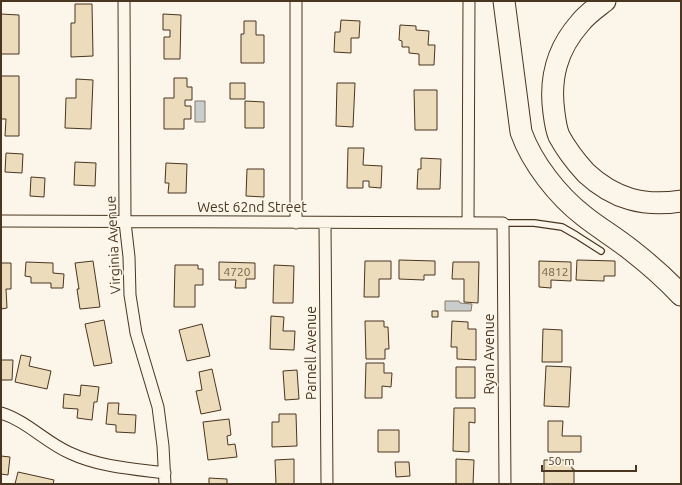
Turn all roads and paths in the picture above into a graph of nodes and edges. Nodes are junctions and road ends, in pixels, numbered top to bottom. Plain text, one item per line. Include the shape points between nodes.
1 (124, 1) edge
2 (296, 1) edge
3 (469, 1) edge
4 (504, 1) edge
5 (605, 1) edge
6 (681, 201) edge
7 (1, 221) edge
8 (125, 222) junction
9 (296, 223) junction
10 (325, 223) junction
11 (468, 224) junction
12 (503, 224) junction
13 (601, 252) dead end
14 (681, 294) edge
15 (1, 413) edge
16 (166, 478) edge
17 (327, 484) edge
18 (505, 484) edge

1 - 8 street, Virginia Avenue
2 - 9 street
3 - 11 street
4 - 14 highway via 521,132 535,161 570,204 659,272
5 - 6 highway via 577,26 558,59 552,94 559,136 581,167 595,180 624,198 638,202
7 - 8 street, West 62nd Street
8 - 9 street, West 62nd Street
8 - 16 street, Virginia Avenue via 130,295 136,333 158,407
9 - 10 street, West 62nd Street
10 - 11 street, West 62nd Street
10 - 17 street, Parnell Avenue
11 - 12 street, West 62nd Street
12 - 13 lane via 534,223 562,227
12 - 18 street, Ryan Avenue
15 - 16 street via 22,423 69,453 90,461

